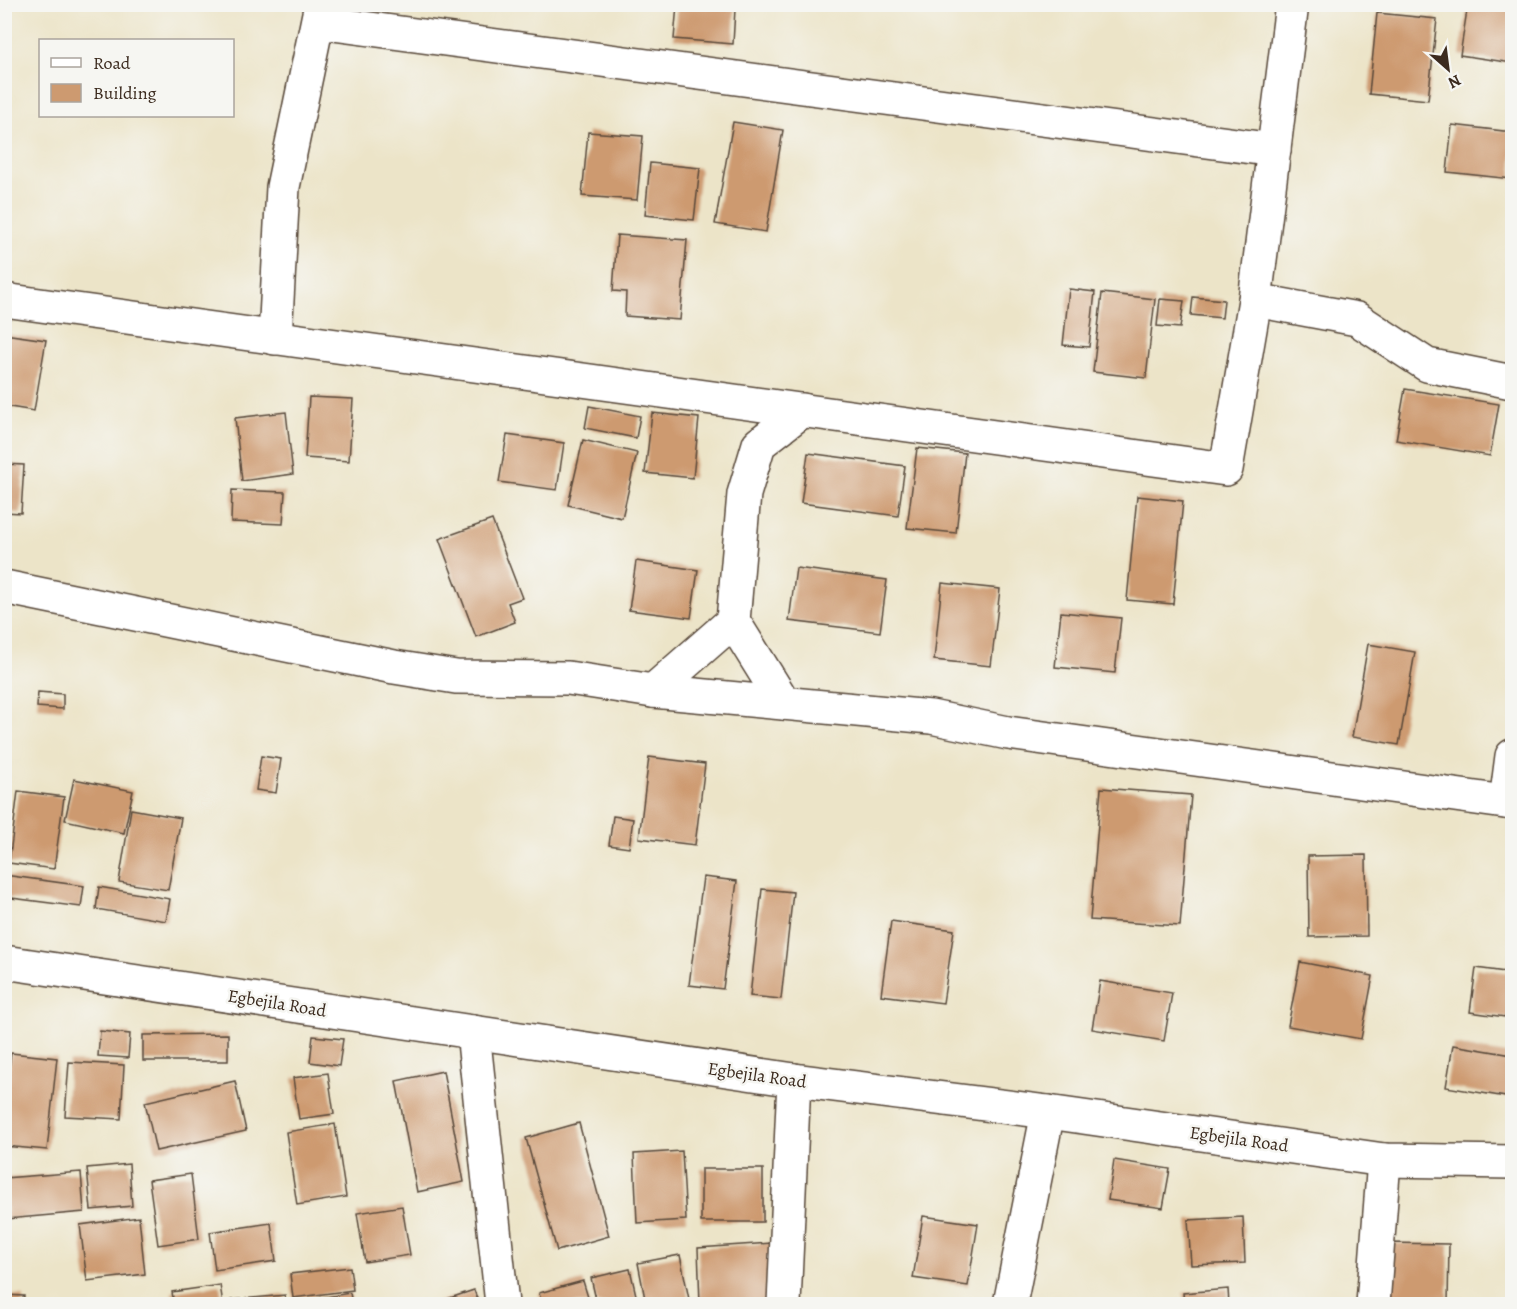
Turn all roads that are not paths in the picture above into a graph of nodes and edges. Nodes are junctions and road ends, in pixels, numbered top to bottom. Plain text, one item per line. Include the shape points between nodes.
1 (1292, 4) edge
2 (319, 13) edge
3 (1274, 150) junction
4 (4, 300) edge
5 (1255, 300) junction
6 (275, 338) junction
7 (1512, 382) edge
8 (723, 399) junction
9 (803, 410) junction
10 (759, 444) junction
11 (4, 587) edge
12 (733, 621) junction
13 (653, 691) junction
14 (784, 703) junction
15 (1512, 756) edge
16 (1509, 803) edge
17 (4, 962) edge
18 (472, 1032) junction
19 (794, 1080) junction
20 (1048, 1112) junction
21 (1384, 1160) junction
22 (1512, 1162) edge
23 (502, 1305) edge
24 (784, 1305) edge
25 (1010, 1305) edge
26 (1373, 1305) edge

1 - 3 street
2 - 3 street
2 - 6 street via 283,187
3 - 5 street
4 - 6 street
5 - 7 street via 1357,319 1427,365
5 - 9 street via 1226,469
6 - 8 street
8 - 9 street
8 - 10 street
9 - 10 street
10 - 12 street via 744,494
11 - 13 street via 456,677 568,678
12 - 13 street
12 - 14 street
13 - 14 street
14 - 16 street via 930,717 1008,734
15 - 16 street
17 - 18 street, Egbejila Road
18 - 19 street, Egbejila Road
18 - 23 street
19 - 20 street, Egbejila Road
19 - 24 street
20 - 21 street, Egbejila Road
20 - 25 street
21 - 22 street, Egbejila Road
21 - 26 street

